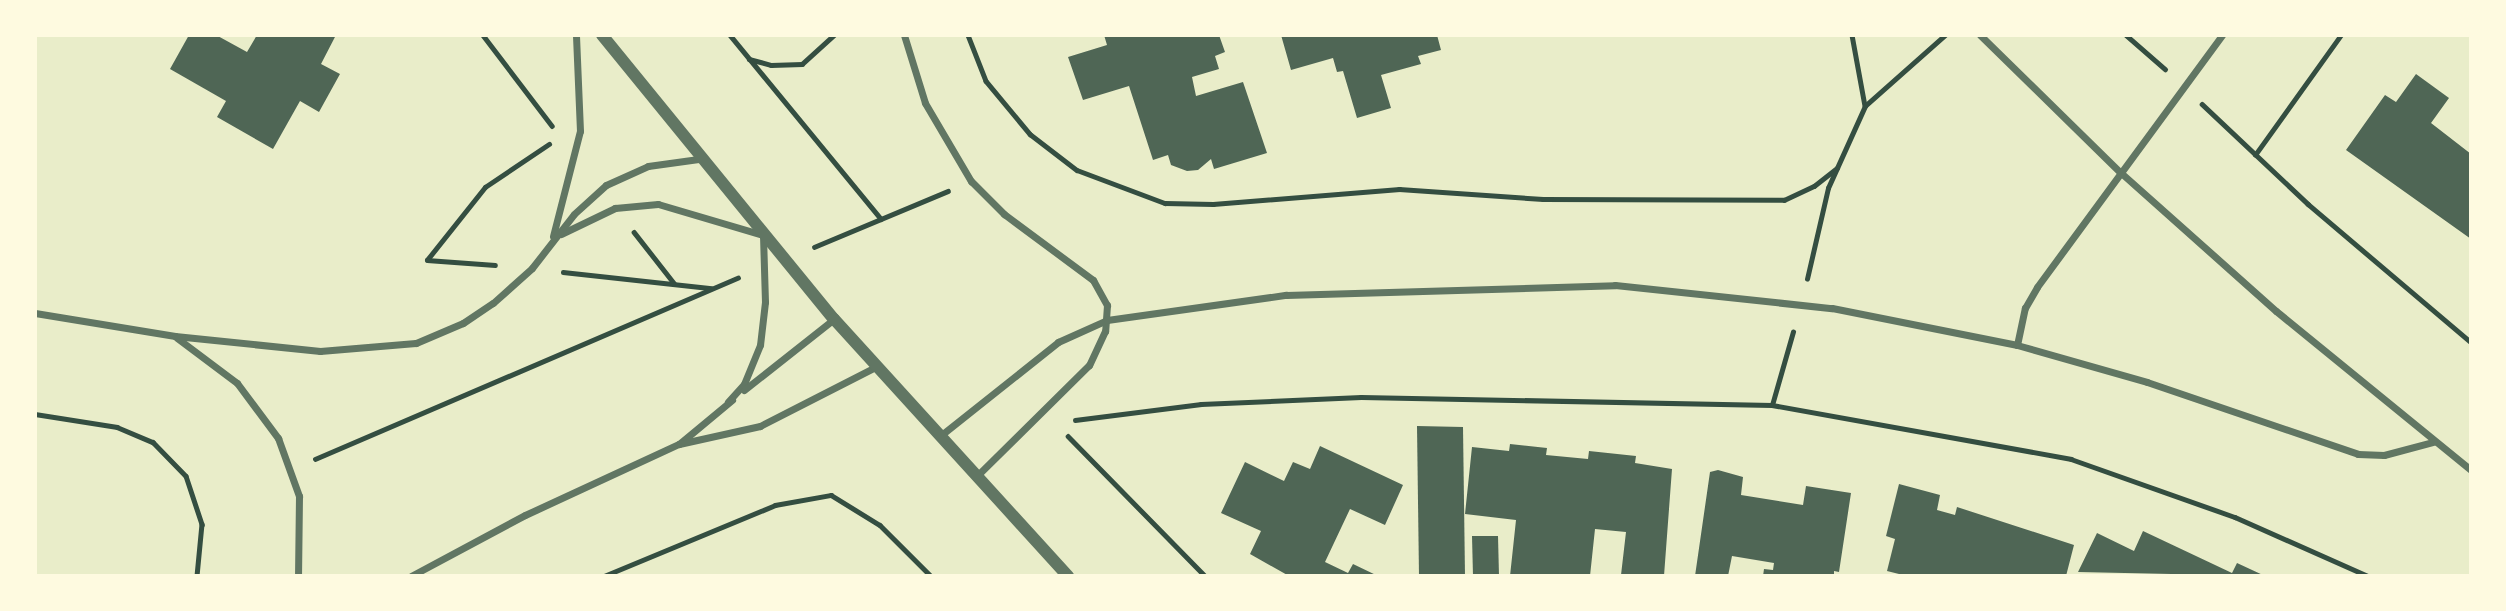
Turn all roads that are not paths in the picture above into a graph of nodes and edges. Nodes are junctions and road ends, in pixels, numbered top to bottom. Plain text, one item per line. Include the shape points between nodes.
1 (576, 35) edge
2 (602, 35) edge
3 (904, 35) edge
4 (1980, 35) edge
5 (2222, 35) edge
6 (699, 159) junction
7 (2120, 172) junction
8 (763, 235) junction
9 (552, 240) junction
10 (35, 313) edge
11 (834, 319) junction
12 (1107, 320) junction
13 (175, 336) junction
14 (2017, 345) junction
15 (877, 366) junction
16 (729, 402) junction
17 (940, 436) junction
18 (2433, 442) junction
19 (679, 444) junction
20 (2471, 470) edge
21 (976, 477) junction
22 (298, 576) edge
23 (411, 576) edge
24 (1068, 576) edge

1 - 9 street via 580,131
2 - 6 street
3 - 12 street via 925,103 971,181 1004,214 1093,280 1107,305
4 - 7 street
5 - 7 street
6 - 8 street
6 - 9 street via 648,166 619,177 585,203
7 - 14 street via 2031,297
7 - 18 street
8 - 9 street via 674,206 644,204 588,217
8 - 11 street
8 - 16 street via 761,345 744,384
9 - 13 street via 532,268 463,323 416,343 320,351
10 - 13 street
11 - 15 street
11 - 16 street
12 - 14 street via 1286,295 1615,285 1800,306
12 - 17 street via 1058,342
12 - 21 street via 1089,365
13 - 22 street via 223,370 278,438 291,469 301,516
14 - 18 street via 2147,382 2358,454 2384,455
15 - 17 street
15 - 19 street via 760,426
16 - 19 street
17 - 21 street
18 - 20 street
19 - 23 street via 525,515
21 - 24 street

